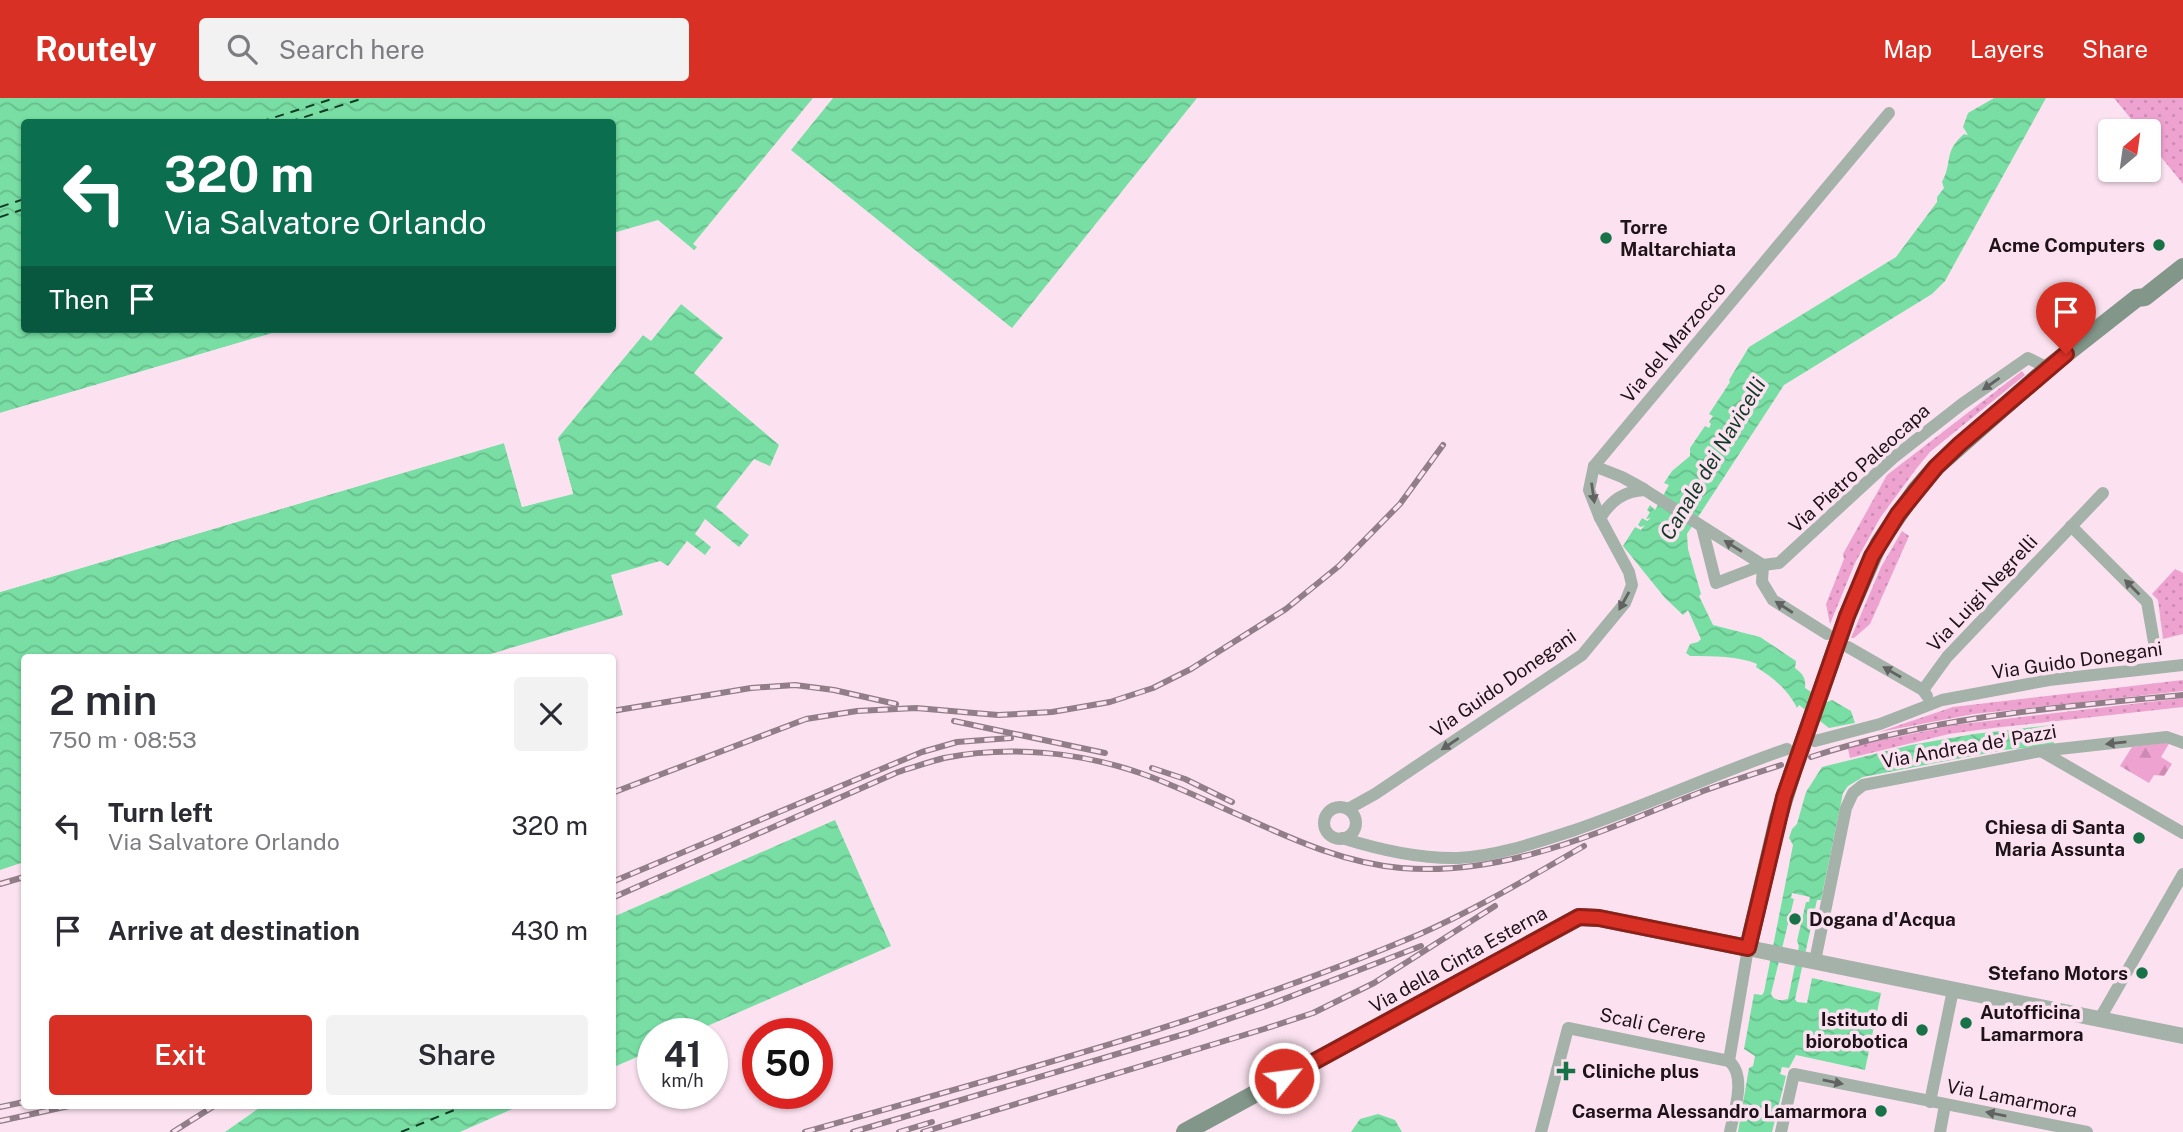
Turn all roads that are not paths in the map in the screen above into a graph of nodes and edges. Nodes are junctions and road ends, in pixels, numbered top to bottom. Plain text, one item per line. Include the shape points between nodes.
1 (1889, 113) dead end
2 (2183, 255) edge
3 (2183, 267) edge
4 (2137, 298) junction
5 (2048, 368) junction
6 (1594, 467) junction
7 (1645, 490) junction
8 (2103, 493) dead end
9 (1600, 518) junction
10 (2071, 526) junction
11 (1702, 527) junction
12 (1763, 565) junction
13 (1827, 634) dead end
14 (1849, 647) dead end
15 (2155, 649) dead end
16 (2183, 665) edge
17 (1923, 690) junction
18 (1931, 703) junction
19 (1815, 741) dead end
20 (2183, 743) edge
21 (1787, 749) dead end
22 (2040, 751) junction
23 (1348, 809) junction
24 (1356, 824) junction
25 (2183, 832) edge
26 (1342, 838) junction
27 (1378, 848) junction
28 (2183, 874) edge
29 (1757, 949) junction
30 (1815, 961) junction
31 (1953, 990) junction
32 (2099, 1020) junction
33 (2183, 1036) edge
34 (1729, 1061) junction
35 (1930, 1102) junction
36 (1945, 1105) junction
37 (2044, 1128) edge
38 (1185, 1132) edge
39 (1541, 1132) edge
40 (1730, 1132) edge
41 (1781, 1132) edge
42 (1940, 1132) edge
43 (2087, 1132) edge

1 - 6 street, Via del Marzocco
2 - 4 main road via 2139,290
3 - 4 main road via 2145,297
4 - 5 main road
5 -> 12 street, Via Pietro Paleocapa via 2028,358 1893,458 1785,559
5 - 29 main road, bridge via 1960,444 1915,491 1876,550 1847,616 1778,819
6 - 7 street
6 -> 9 street via 1590,490
7 - 9 street via 1621,495
7 - 11 street
8 - 10 street, Via Luigi Negrelli
9 -> 23 street, Via Guido Donegani via 1632,581 1628,598 1611,622 1582,655
15 -> 10 street via 2147,602
10 - 17 street, Via Luigi Negrelli via 1947,657
12 -> 11 street
11 - 12 street via 1716,583
13 -> 12 street via 1769,596 1762,582
17 -> 14 street
16 - 18 street, Via Guido Donegani via 2049,680
17 - 18 street
18 - 19 street, Via Guido Donegani
20 -> 22 street, Via Andrea de' Pazzi via 2168,737
21 - 27 street via 1636,808 1503,852 1435,858
22 - 25 street
22 - 30 street, Via Andrea de' Pazzi via 1858,788 1846,808
23 - 24 street
23 - 26 street via 1332,809 1324,822 1327,832
24 - 26 street via 1351,834
24 - 27 street
26 - 27 street
28 - 32 street
29 - 30 street, Via della Cinta Esterna
29 - 34 street
29 - 38 main road, Via della Cinta Esterna via 1579,917
30 - 31 street, Via della Cinta Esterna
31 - 32 street, Via della Cinta Esterna
31 - 35 street, Via Lamarmora
32 - 33 street, Via della Cinta Esterna
34 - 39 street, Scali Cerere via 1568,1028
34 - 40 street via 1738,1080
35 - 36 street, Via Lamarmora
41 -> 35 street, Via Lamarmora via 1794,1074
37 -> 36 street, Via Lamarmora
36 - 42 street
37 - 43 street, Via Lamarmora

